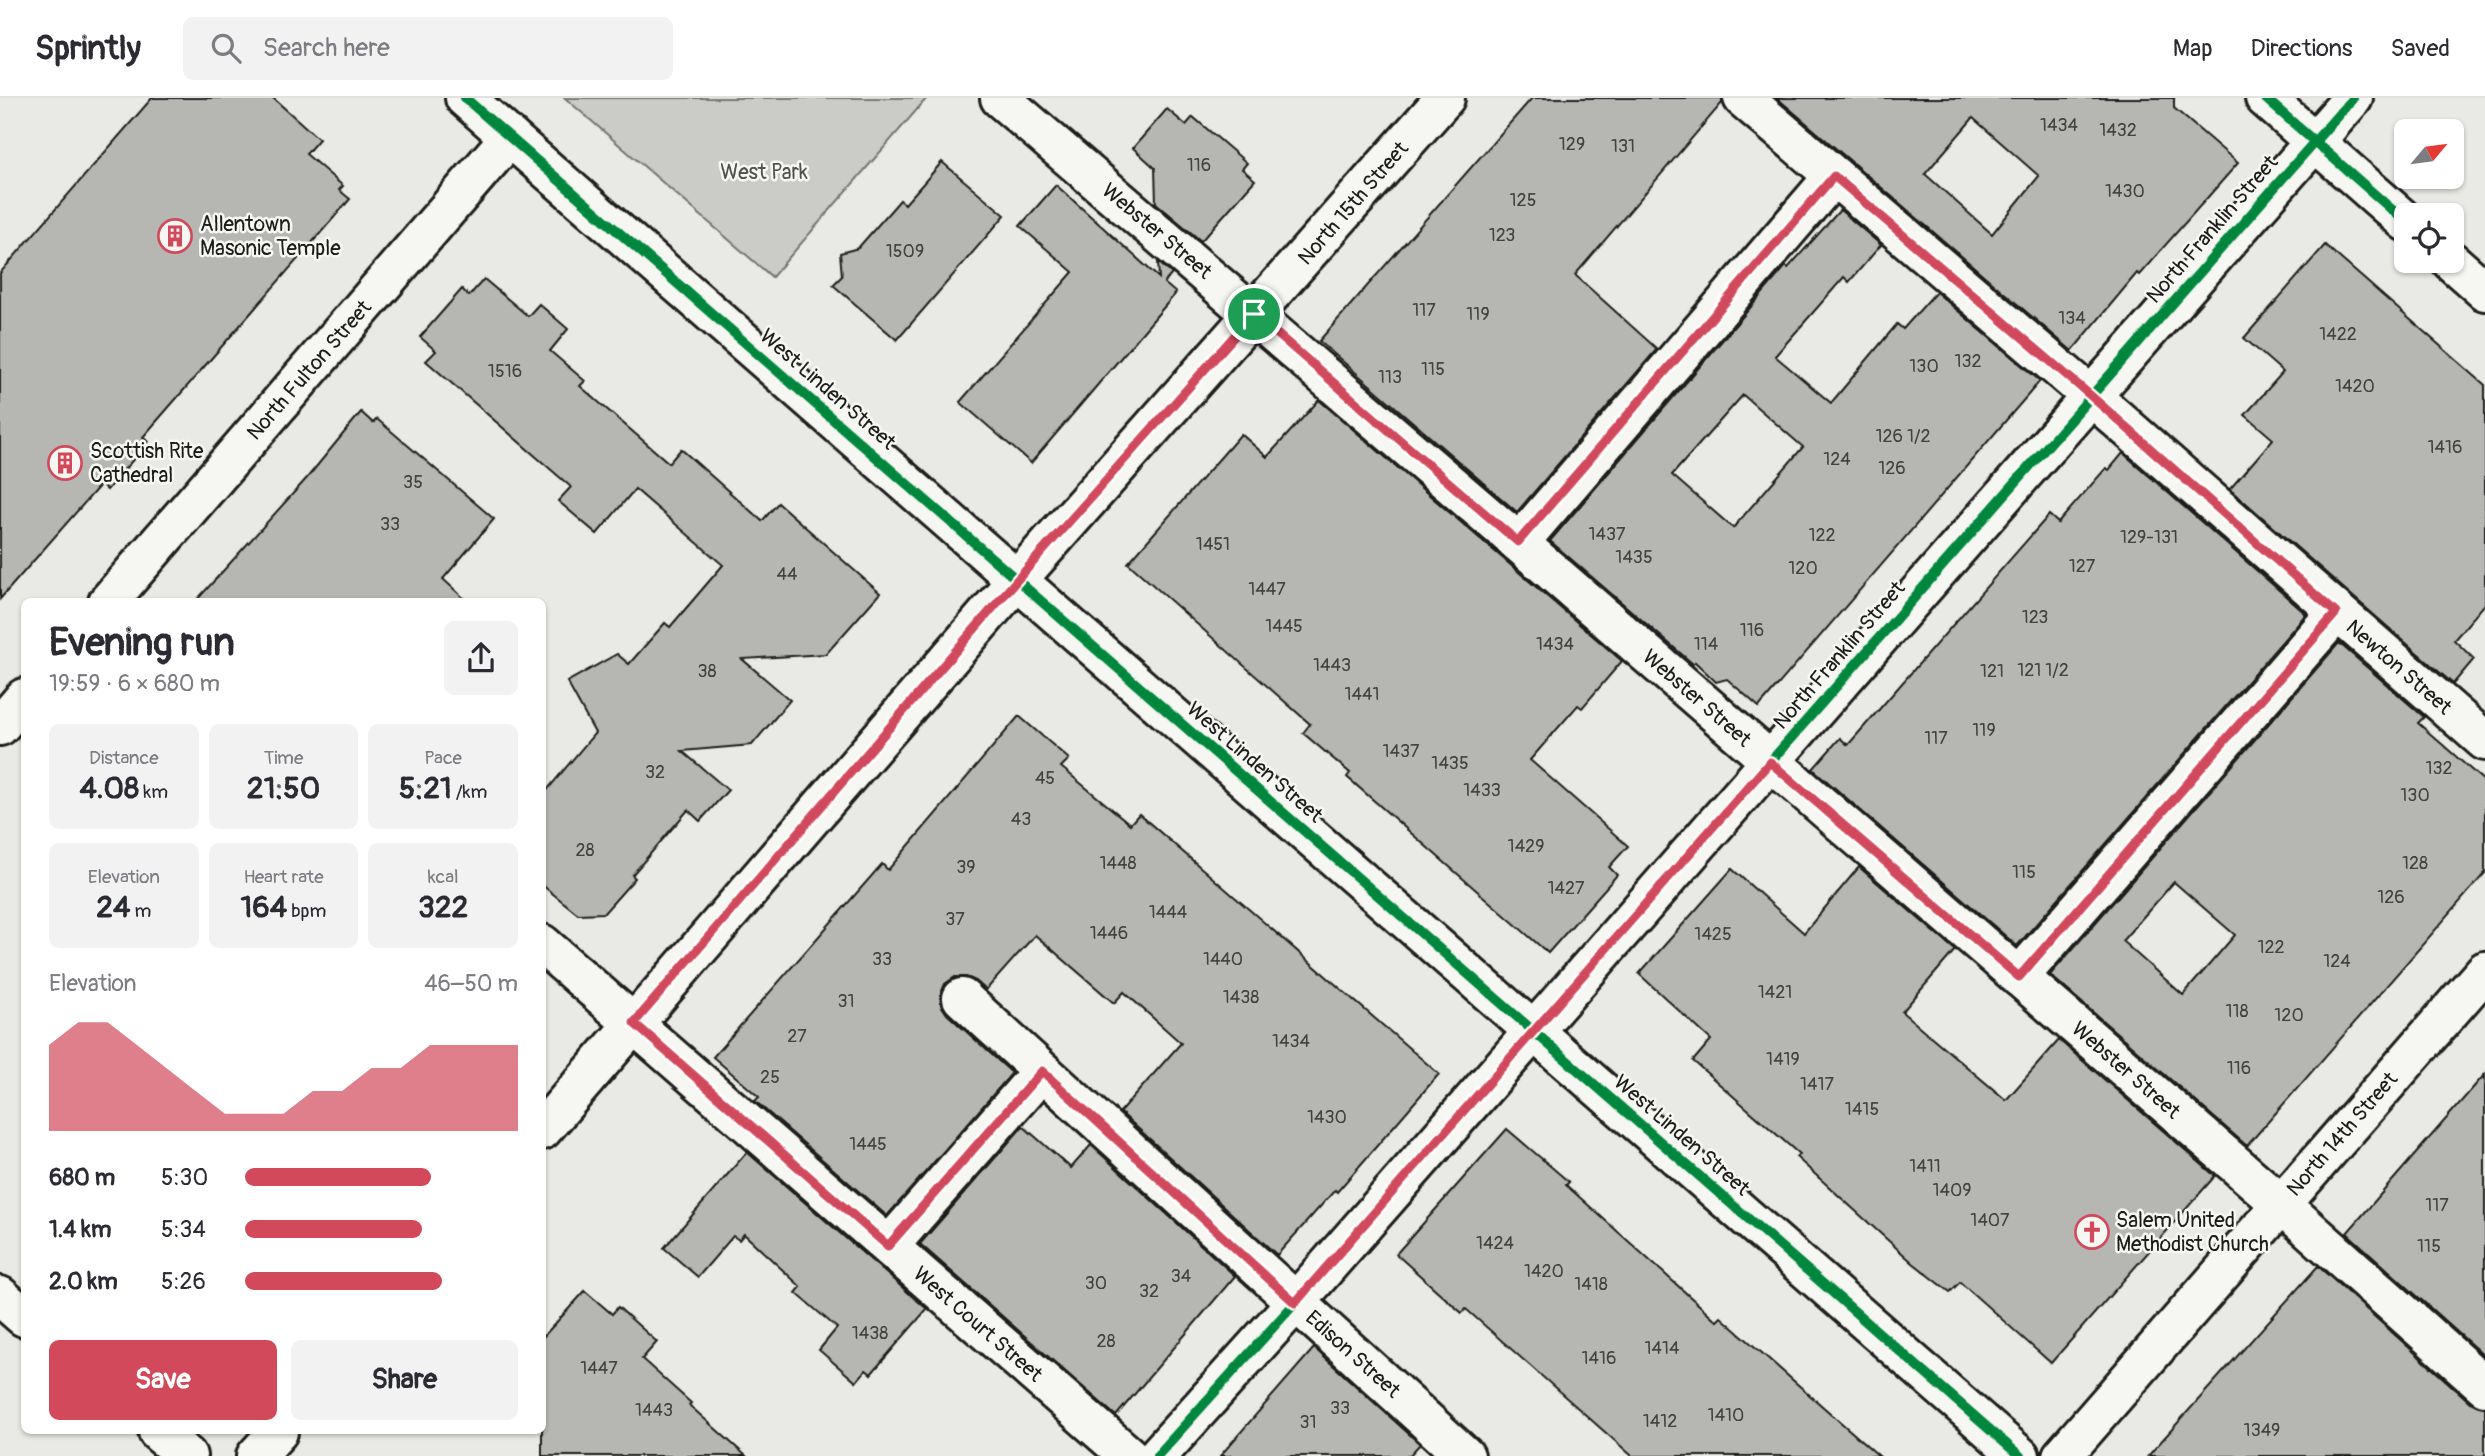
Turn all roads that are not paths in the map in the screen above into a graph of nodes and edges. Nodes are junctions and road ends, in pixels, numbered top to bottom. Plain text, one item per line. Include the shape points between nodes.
1 (465, 98) edge
2 (1000, 98) edge
3 (1445, 98) edge
4 (1743, 98) edge
5 (2264, 98) edge
6 (2353, 98) edge
7 (510, 137) junction
8 (2314, 142) junction
9 (1834, 176) junction
10 (2394, 212) edge
11 (2464, 272) edge
12 (2485, 291) edge
13 (1254, 314) junction
14 (2091, 396) junction
15 (1518, 542) junction
16 (1017, 580) junction
17 (129, 595) edge
18 (2336, 613) junction
19 (21, 702) edge
20 (0, 726) edge
21 (2485, 741) edge
22 (1770, 762) junction
23 (546, 947) edge
24 (2485, 971) edge
25 (2019, 977) junction
26 (961, 998) dead end
27 (634, 1023) junction
28 (1533, 1031) junction
29 (1042, 1071) junction
30 (546, 1125) edge
31 (2281, 1204) junction
32 (888, 1246) junction
33 (0, 1296) edge
34 (1295, 1303) junction
35 (21, 1314) edge
36 (2485, 1386) edge
37 (160, 1434) edge
38 (276, 1434) edge
39 (187, 1456) edge
40 (256, 1456) edge
41 (1129, 1456) edge
42 (1157, 1456) edge
43 (1464, 1456) edge
44 (2020, 1456) edge
45 (2062, 1456) edge

1 - 7 street, West Linden Street
2 - 13 street, Webster Street
3 - 13 street, North 15th Street
4 - 9 street, Newton Street
5 - 8 street
6 - 8 street, North Franklin Street
7 - 16 street, West Linden Street
7 - 17 street, North Fulton Street
8 - 10 street
8 - 14 street, North Franklin Street
9 - 14 street, Newton Street
9 - 15 street
11 - 12 street
13 - 15 street, Webster Street
13 - 16 street, North 15th Street
14 - 18 street, Newton Street
14 - 22 street, North Franklin Street
15 - 22 street, Webster Street
16 - 27 street, North 15th Street
16 - 28 street, West Linden Street
18 - 21 street, Newton Street
18 - 25 street
19 - 20 street
22 - 25 street, Webster Street
22 - 28 street, North Franklin Street
23 - 27 street, West Court Street
24 - 31 street, North 14th Street
25 - 31 street, Webster Street
26 - 29 street, Edison Street
27 - 30 street, North 15th Street
27 - 32 street, West Court Street
28 - 34 street, North Franklin Street
28 - 44 street, West Linden Street
29 - 32 street
29 - 34 street, Edison Street
31 - 36 street, Webster Street
31 - 45 street, North 14th Street
32 - 41 street, West Court Street
33 - 35 street
34 - 42 street, North Franklin Street
34 - 43 street, Edison Street
37 - 39 street
38 - 40 street

